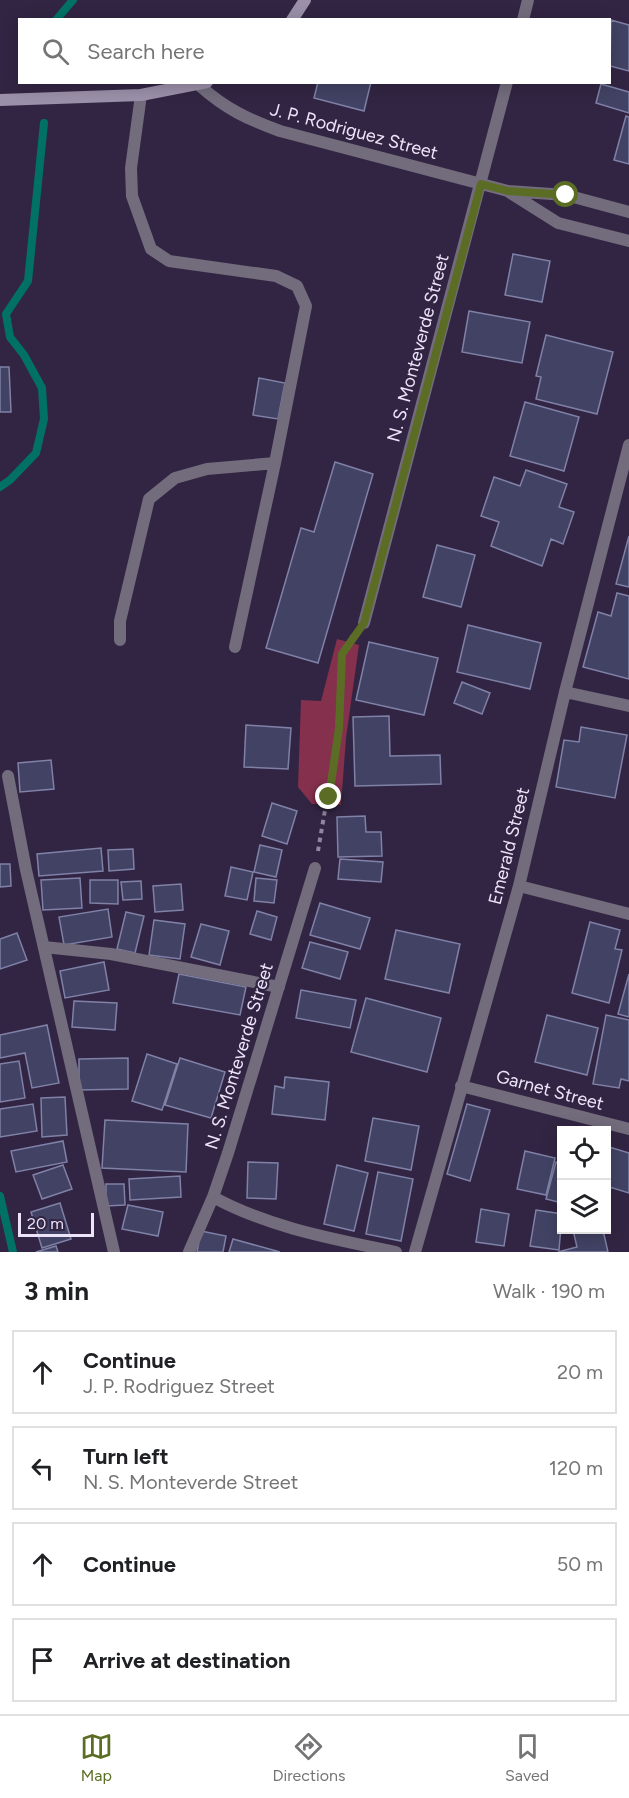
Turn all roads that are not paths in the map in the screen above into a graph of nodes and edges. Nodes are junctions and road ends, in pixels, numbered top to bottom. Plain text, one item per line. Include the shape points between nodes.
1 (305, 0) edge
2 (528, 0) edge
3 (293, 18) edge
4 (524, 18) edge
5 (204, 84) edge
6 (506, 84) edge
7 (141, 96) junction
8 (0, 100) edge
9 (481, 184) junction
10 (508, 191) junction
11 (629, 212) edge
12 (629, 241) edge
13 (629, 446) edge
14 (275, 463) junction
15 (623, 494) edge
16 (364, 623) road end
17 (120, 640) dead end
18 (235, 647) dead end
19 (565, 692) junction
20 (629, 706) edge
21 (8, 776) dead end
22 (315, 868) road end
23 (519, 886) junction
24 (629, 914) edge
25 (44, 947) junction
26 (279, 987) junction
27 (461, 1086) junction
28 (629, 1130) edge
29 (213, 1197) junction
30 (114, 1252) edge
31 (189, 1252) edge
32 (396, 1252) edge
33 (415, 1252) edge

1 - 3 main road
2 - 4 street
5 - 7 main road
5 - 9 street, J. P. Rodriguez Street via 222,106 248,120
6 - 9 street, N. S. Monteverde Street
7 - 8 main road
7 - 14 street via 130,168 132,196 151,249 169,261 276,276 297,286 306,306
9 - 10 street, J. P. Rodriguez Street
9 - 16 street, N. S. Monteverde Street
10 - 11 street, J. P. Rodriguez Street via 566,195
10 - 12 street, J. P. Rodriguez Street via 558,223
13 - 15 street, Emerald Street
14 - 17 street via 207,469 175,478 149,499 120,621
14 - 18 street
15 - 19 street, Emerald Street
19 - 20 street
19 - 23 street, Emerald Street
21 - 25 street
22 - 26 street, N. S. Monteverde Street
23 - 24 street
23 - 27 street, Emerald Street
25 - 26 street via 111,954
25 - 30 street
26 - 29 street, N. S. Monteverde Street
27 - 28 street, Garnet Street
27 - 33 street, Emerald Street
29 - 31 street, N. S. Monteverde Street
29 - 32 street via 238,1211 278,1224

